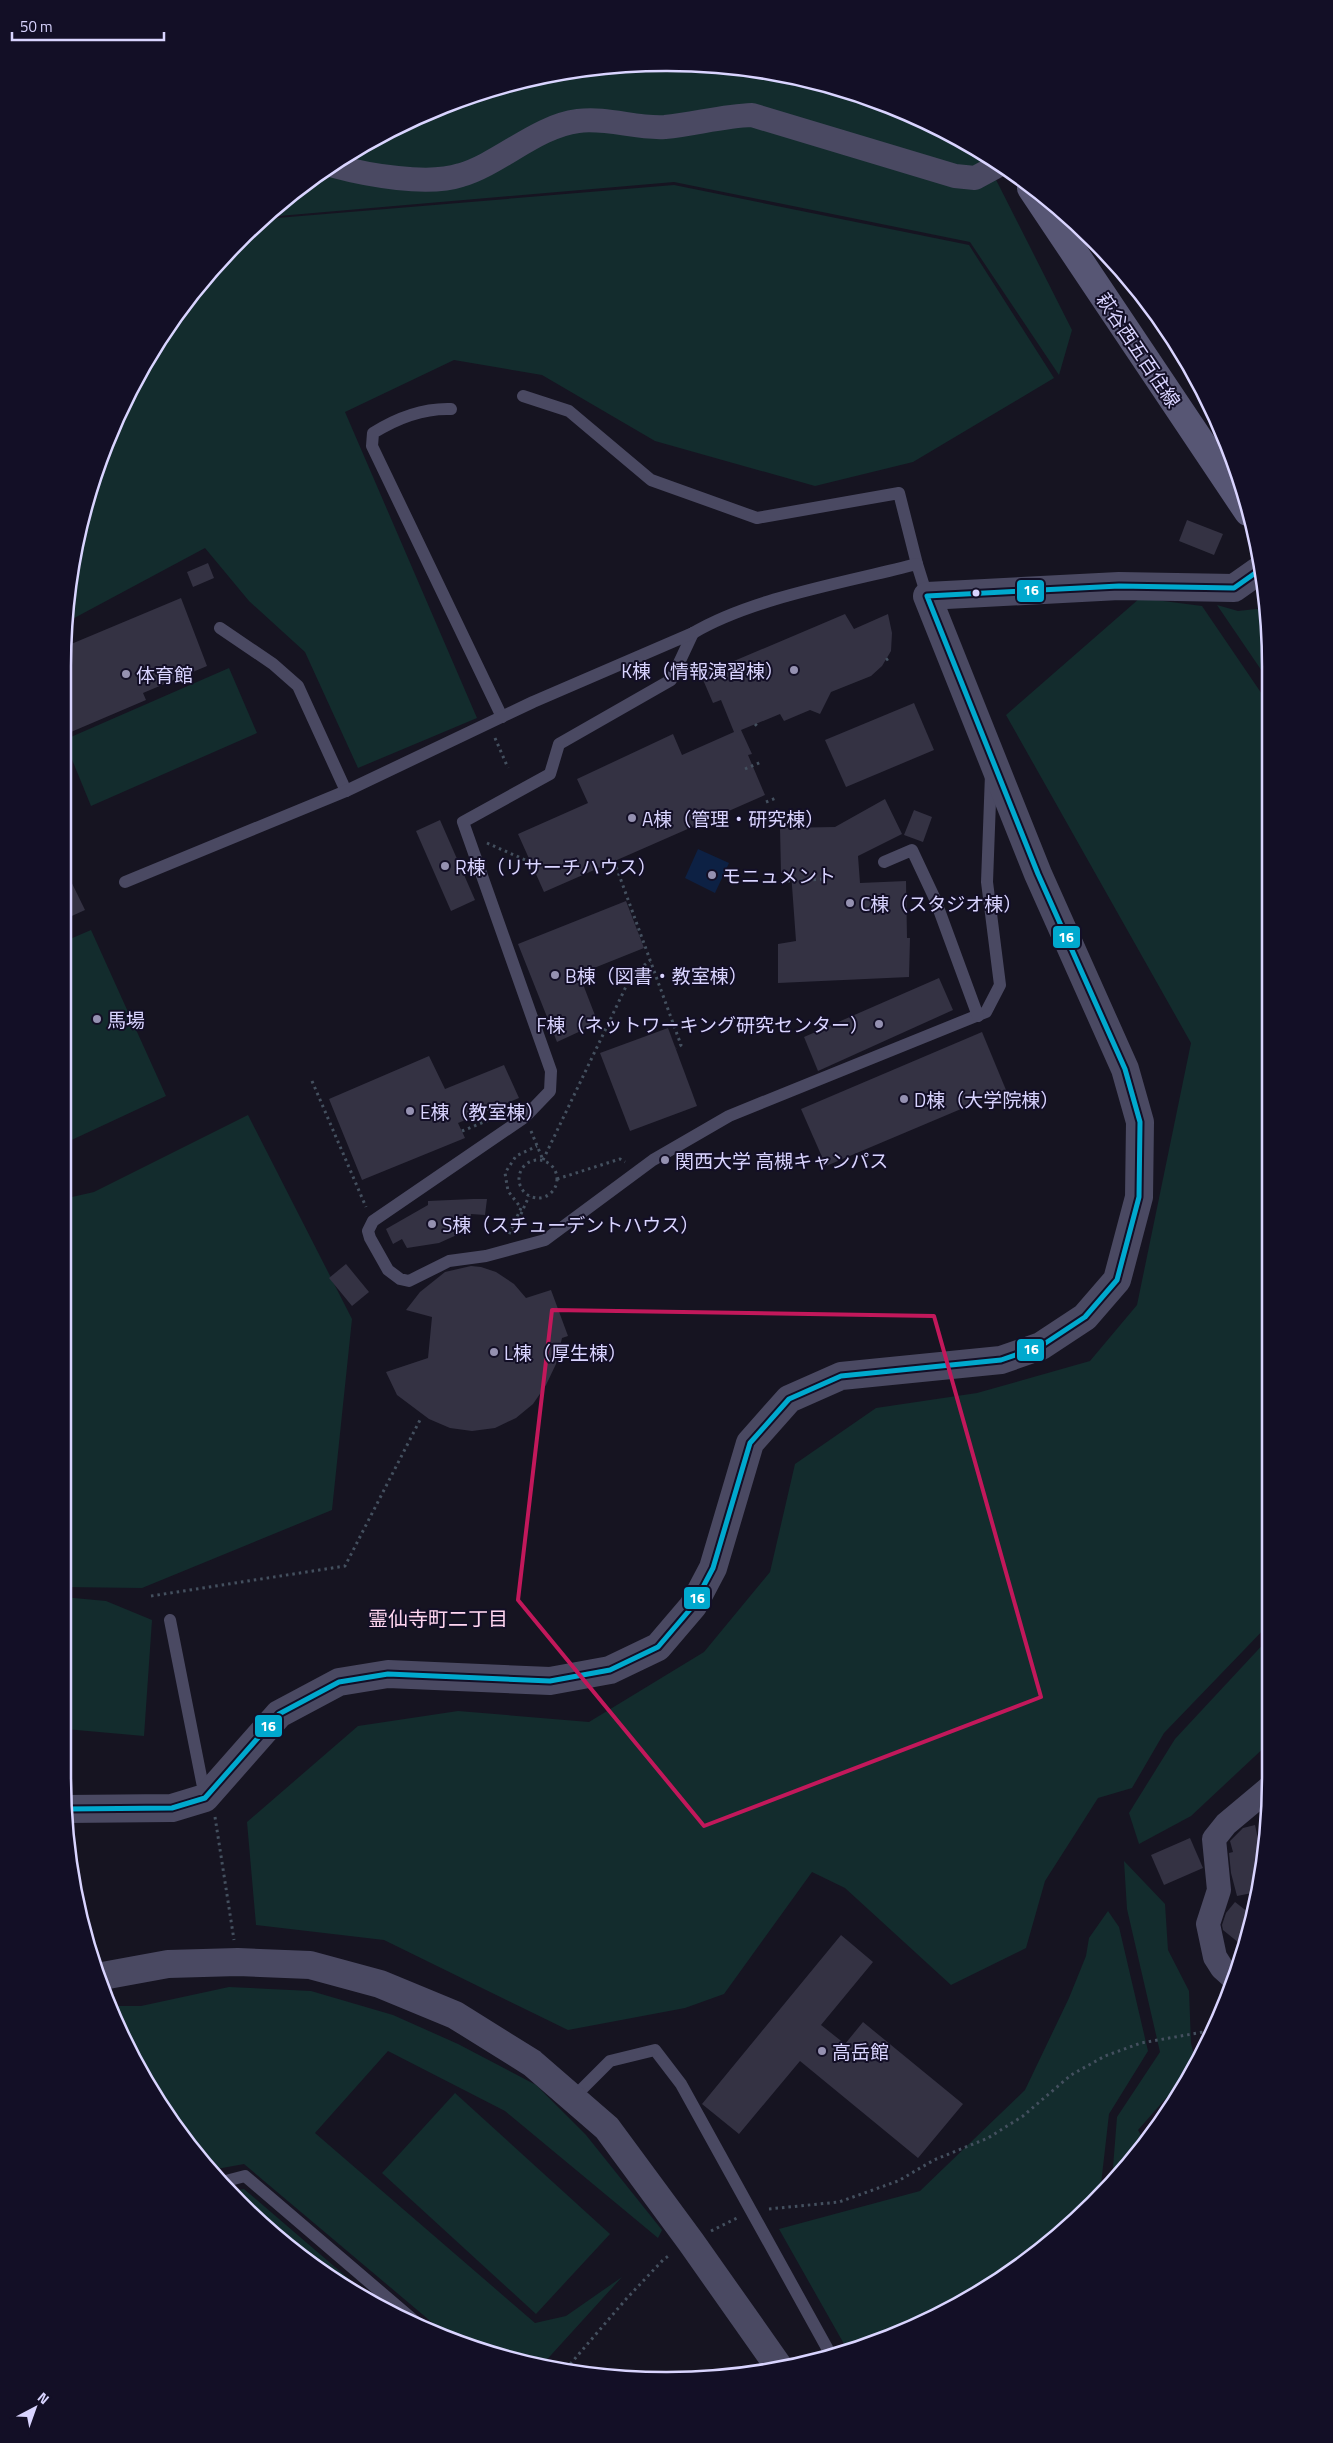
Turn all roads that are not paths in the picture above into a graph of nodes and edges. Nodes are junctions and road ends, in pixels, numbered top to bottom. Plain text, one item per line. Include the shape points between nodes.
1 (343, 167) edge
2 (992, 169) edge
3 (1043, 205) edge
4 (524, 396) dead end
5 (451, 409) dead end
6 (1235, 493) edge
7 (917, 564) junction
8 (1254, 574) edge
9 (927, 596) junction
10 (220, 628) dead end
11 (693, 632) junction
12 (502, 717) junction
13 (991, 757) junction
14 (346, 791) junction
15 (884, 862) dead end
16 (126, 882) dead end
17 (978, 1016) junction
18 (170, 1620) dead end
19 (1261, 1795) edge
20 (209, 1802) junction
21 (73, 1809) edge
22 (1228, 1973) edge
23 (106, 1975) edge
24 (573, 2098) junction
25 (230, 2180) edge
26 (400, 2308) edge
27 (828, 2349) edge
28 (775, 2361) edge

1 - 2 street via 422,180 442,179 462,175 550,130 578,121 665,127 752,115 955,176 975,178
3 - 6 main road, 萩谷西五百住線
4 - 7 lane via 569,411 651,480 758,518 899,493
5 - 12 lane via 410,414 388,423 373,432 372,446
7 - 9 lane
7 - 11 lane via 766,602 713,621
8 - 9 street via 1234,588 1120,586
9 - 13 street
10 - 14 lane via 273,664 298,686
11 - 12 lane
11 - 17 lane via 671,680 559,744 550,774 462,822 551,1071 550,1091 525,1117 373,1221 368,1232 388,1270 409,1281 449,1261 545,1240 642,1168 729,1116
12 - 14 lane
13 - 17 lane via 987,882 1000,985 986,1012
13 - 20 street via 1038,874 1125,1069 1140,1122 1139,1197 1117,1280 1085,1317 1041,1346 1001,1360 841,1376 789,1399 750,1443 713,1568 693,1606 658,1647 610,1670 550,1681 388,1674 339,1682 279,1714
14 - 16 lane
15 - 17 lane via 912,850 935,899
18 - 20 lane
19 - 22 street via 1226,1824 1214,1839 1219,1890 1208,1924 1216,1957
20 - 21 street via 172,1808
23 - 24 street via 168,1964 310,1965 388,1988 455,2015 532,2063
24 - 27 lane via 610,2061 654,2050 681,2084
24 - 28 street via 607,2128
25 - 26 lane via 245,2176

